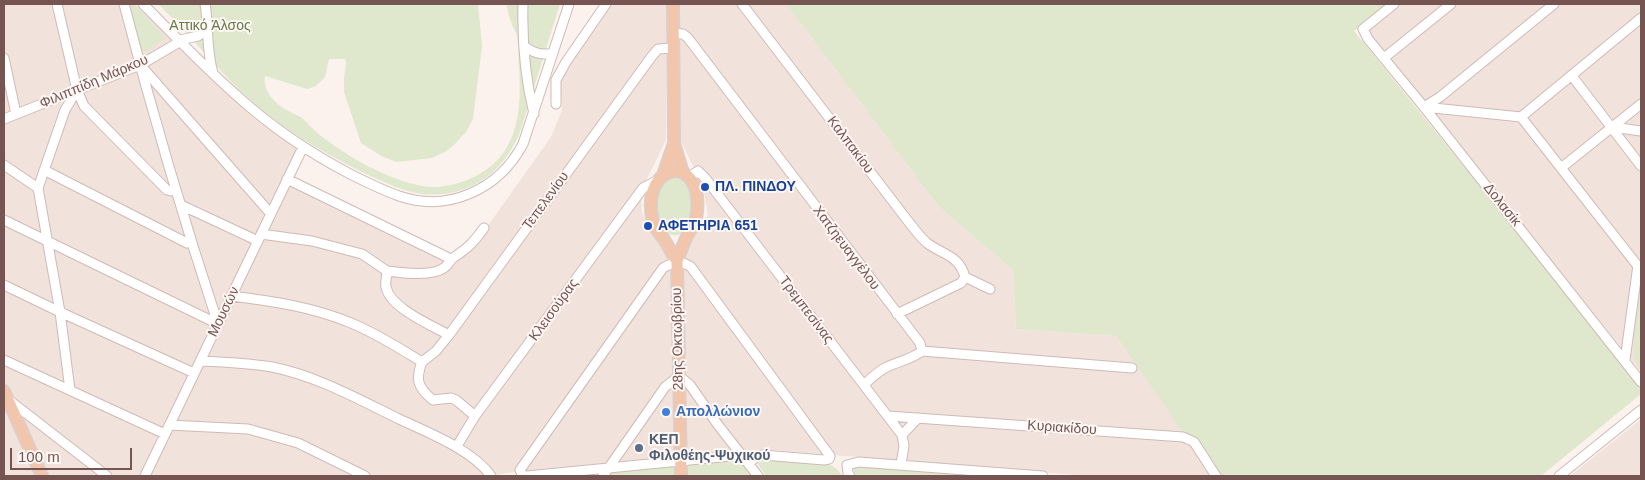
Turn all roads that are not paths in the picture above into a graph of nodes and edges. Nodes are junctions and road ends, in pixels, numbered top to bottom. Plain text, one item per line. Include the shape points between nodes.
1 (57, 4) edge
2 (124, 4) edge
3 (143, 4) edge
4 (205, 4) edge
5 (523, 4) edge
6 (569, 4) edge
7 (606, 4) edge
8 (673, 4) edge
9 (742, 4) edge
10 (1394, 4) edge
11 (1451, 4) edge
12 (1554, 4) edge
13 (1641, 18) edge
14 (208, 29) junction
15 (673, 33) junction
16 (181, 40) junction
17 (524, 46) junction
18 (673, 48) junction
19 (553, 53) junction
20 (4, 58) edge
21 (1384, 58) junction
22 (140, 65) junction
23 (213, 73) junction
24 (1572, 76) junction
25 (77, 90) junction
26 (556, 104) dead end
27 (1641, 104) edge
28 (1424, 107) junction
29 (16, 114) junction
30 (534, 114) junction
31 (1520, 117) junction
32 (4, 119) edge
33 (1612, 128) junction
34 (1641, 131) edge
35 (674, 143) junction
36 (303, 147) junction
37 (4, 165) edge
38 (1641, 166) edge
39 (1561, 168) junction
40 (44, 170) junction
41 (686, 175) junction
42 (660, 177) junction
43 (287, 179) junction
44 (38, 188) junction
45 (175, 189) junction
46 (180, 205) junction
47 (271, 214) junction
48 (4, 220) edge
49 (484, 228) dead end
50 (688, 234) junction
51 (662, 236) junction
52 (259, 238) junction
53 (191, 241) junction
54 (48, 242) junction
55 (451, 259) junction
56 (677, 261) junction
57 (1639, 268) edge
58 (387, 272) junction
59 (965, 278) junction
60 (4, 285) edge
61 (1641, 287) edge
62 (990, 289) dead end
63 (1634, 293) junction
64 (231, 296) junction
65 (60, 312) junction
66 (896, 314) junction
67 (218, 324) junction
68 (449, 335) junction
69 (922, 351) junction
70 (4, 360) edge
71 (1625, 360) junction
72 (200, 361) junction
73 (422, 362) junction
74 (1132, 368) dead end
75 (194, 373) junction
76 (679, 376) junction
77 (1641, 382) edge
78 (864, 385) junction
79 (70, 390) junction
80 (5, 394) edge
81 (1641, 410) edge
82 (475, 416) junction
83 (888, 416) junction
84 (918, 418) junction
85 (167, 429) junction
86 (902, 436) junction
87 (457, 446) junction
88 (742, 455) junction
89 (681, 461) junction
90 (748, 463) junction
91 (901, 464) junction
92 (606, 473) edge
93 (42, 476) edge
94 (107, 476) edge
95 (145, 476) edge
96 (365, 476) edge
97 (491, 476) edge
98 (525, 476) edge
99 (681, 476) edge
100 (758, 476) edge
101 (850, 476) edge
102 (1043, 476) edge
103 (1216, 476) edge
104 (1558, 476) edge

1 - 25 street
2 - 22 street
3 - 16 street
4 - 14 street
5 - 17 street
6 - 19 street
7 - 26 street via 556,80
8 - 15 main road, 28ης Οκτωβρίου
9 - 59 street, Καλπακίου via 911,225 928,243 955,260 962,267
10 - 21 street, Δολασίκ via 1363,29
11 - 21 street
12 - 28 street
13 - 24 street
14 - 16 street, Φιλιππίδη Μάρκου via 198,36
14 - 23 street via 208,53
15 - 18 main road, 28ης Οκτωβρίου
15 - 66 street, Χατζηευαγγέλου via 688,38
16 - 22 street, Φιλιππίδη Μάρκου
16 - 23 street
17 - 19 street via 540,54
17 - 30 street
18 - 35 main road, 28ης Οκτωβρίου
18 - 68 street, Τεπελενίου via 658,49 652,56
19 - 30 street
20 - 29 street
21 - 28 street, Δολασίκ
22 - 25 street, Φιλιππίδη Μάρκου
22 - 45 street
22 - 47 street
23 - 36 street via 267,122
24 - 31 street
24 - 33 street
25 - 29 street, Φιλιππίδη Μάρκου
25 - 40 street via 65,110
25 - 45 street via 90,113 167,190
27 - 33 street
28 - 31 street
28 - 71 street, Δολασίκ
29 - 32 street, Φιλιππίδη Μάρκου
30 - 36 street via 523,144 507,169 476,192 443,201 399,196
31 - 39 street
33 - 34 street
33 - 38 street
33 - 39 street
35 - 41 main road, 28ης Οκτωβρίου
35 - 42 main road, 28ης Οκτωβρίου
36 - 43 street, Μουσών
37 - 44 street
39 - 57 street
40 - 44 street
40 - 53 street via 187,243
41 - 42 main road via 674,171
41 - 50 main road, 28ης Οκτωβρίου via 696,190 698,204 696,221
41 - 78 street, Τρεμπεσίνας via 698,171 706,179
42 - 51 main road, 28ης Οκτωβρίου via 654,186 651,203 656,230
42 - 82 street, Κλεισούρας via 643,188
43 - 47 street, Μουσών
43 - 55 street
44 - 54 street
45 - 46 street
46 - 52 street
46 - 53 street
47 - 52 street, Μουσών
48 - 54 street
49 - 55 street via 472,244
50 - 51 main road via 675,239
50 - 56 main road, 28ης Οκτωβρίου
51 - 56 main road, 28ης Οκτωβρίου
52 - 58 street via 312,241 362,254
52 - 64 street, Μουσών
53 - 67 street
54 - 65 street
54 - 67 street
55 - 58 street via 438,271
56 - 76 main road, 28ης Οκτωβρίου
56 - 90 street via 691,267 830,456 824,460 763,455
56 - 98 street via 663,268 657,276 520,470
57 - 63 street
58 - 68 street via 385,285 397,305
59 - 62 street
59 - 66 street via 961,283
60 - 65 street
61 - 63 street
63 - 71 street
64 - 67 street, Μουσών
64 - 73 street via 317,311 389,342
65 - 75 street
65 - 79 street
66 - 69 street, Χατζηευαγγέλου via 920,343
67 - 72 street, Μουσών
68 - 73 street, Τεπελενίου
69 - 74 street
69 - 78 street via 887,366
70 - 79 street
71 - 77 street, Δολασίκ
72 - 75 street, Μουσών
72 - 87 street via 273,368 310,378
73 - 82 street via 418,383 425,393 433,400 456,400
75 - 85 street, Μουσών
76 - 88 street via 690,385
76 - 89 main road, 28ης Οκτωβρίου
76 - 92 street via 665,387
78 - 83 street, Τρεμπεσίνας
79 - 85 street
80 - 93 main road
80 - 94 street
81 - 104 street
82 - 87 street, Κλεισούρας
83 - 84 street, Κυριακίδου
83 - 86 street, Τρεμπεσίνας
84 - 86 street
84 - 103 street, Κυριακίδου via 1183,437 1194,442
85 - 95 street, Μουσών
85 - 96 street via 248,429 298,443
86 - 91 street
87 - 97 street
88 - 89 street
88 - 90 street
89 - 92 street
89 - 99 main road, 28ης Οκτωβρίου
90 - 100 street
91 - 101 street via 859,462 847,465
91 - 102 street
92 - 98 street

